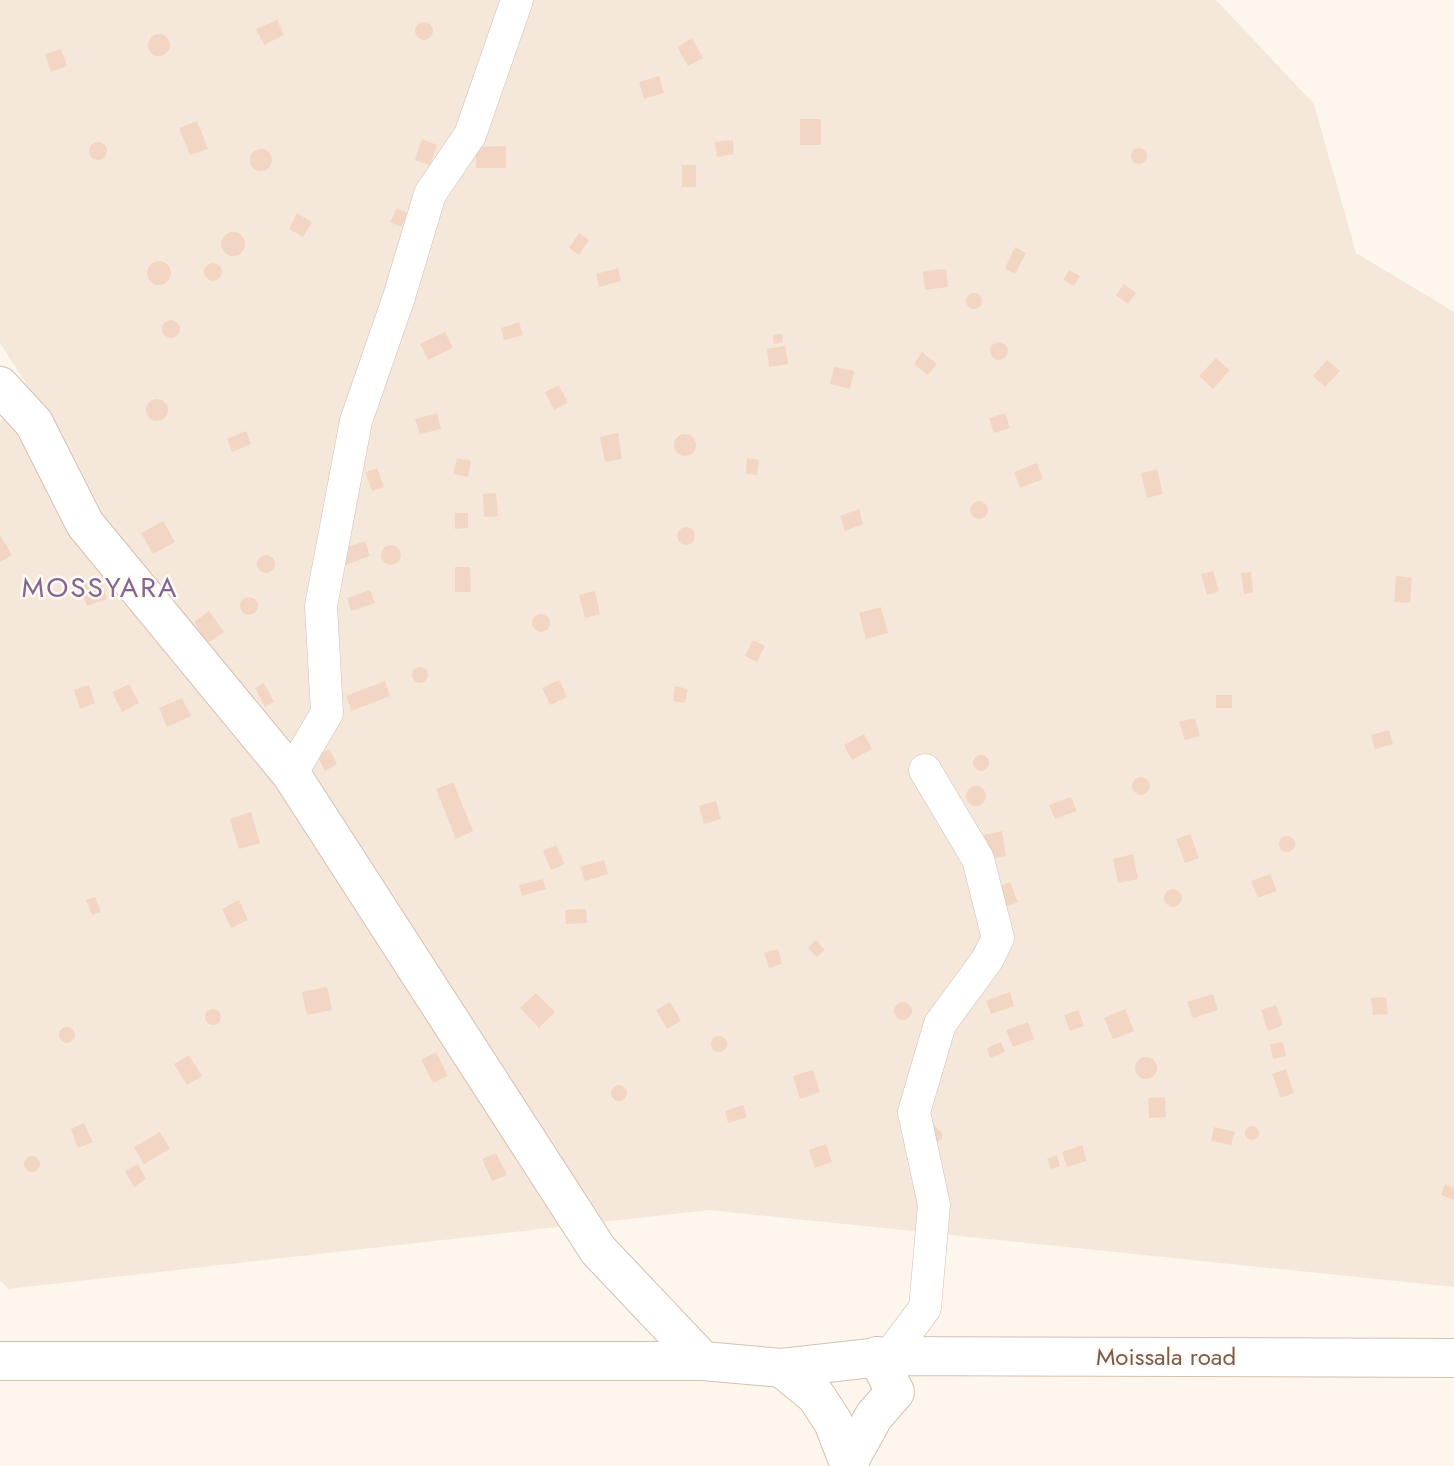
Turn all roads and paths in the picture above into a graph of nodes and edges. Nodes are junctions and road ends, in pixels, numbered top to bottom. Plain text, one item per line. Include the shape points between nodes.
1 (517, 0) edge
2 (0, 386) edge
3 (925, 770) dead end
4 (291, 774) junction
5 (883, 1356) junction
6 (1454, 1358) edge
7 (0, 1360) edge
8 (703, 1361) junction
9 (782, 1368) junction
10 (850, 1464) edge

1 - 4 street via 470,135 430,194 356,421 321,606 327,713
2 - 4 street via 34,423 85,524
3 - 5 street via 978,859 998,937 987,960 940,1024 914,1112 934,1205 925,1308
4 - 8 street via 598,1250
5 - 6 street, Moissala road
5 - 9 street, Moissala road
5 - 10 street via 895,1392 874,1416
7 - 8 street, Moissala road
8 - 9 street, Moissala road
9 - 10 street via 816,1396 833,1422

